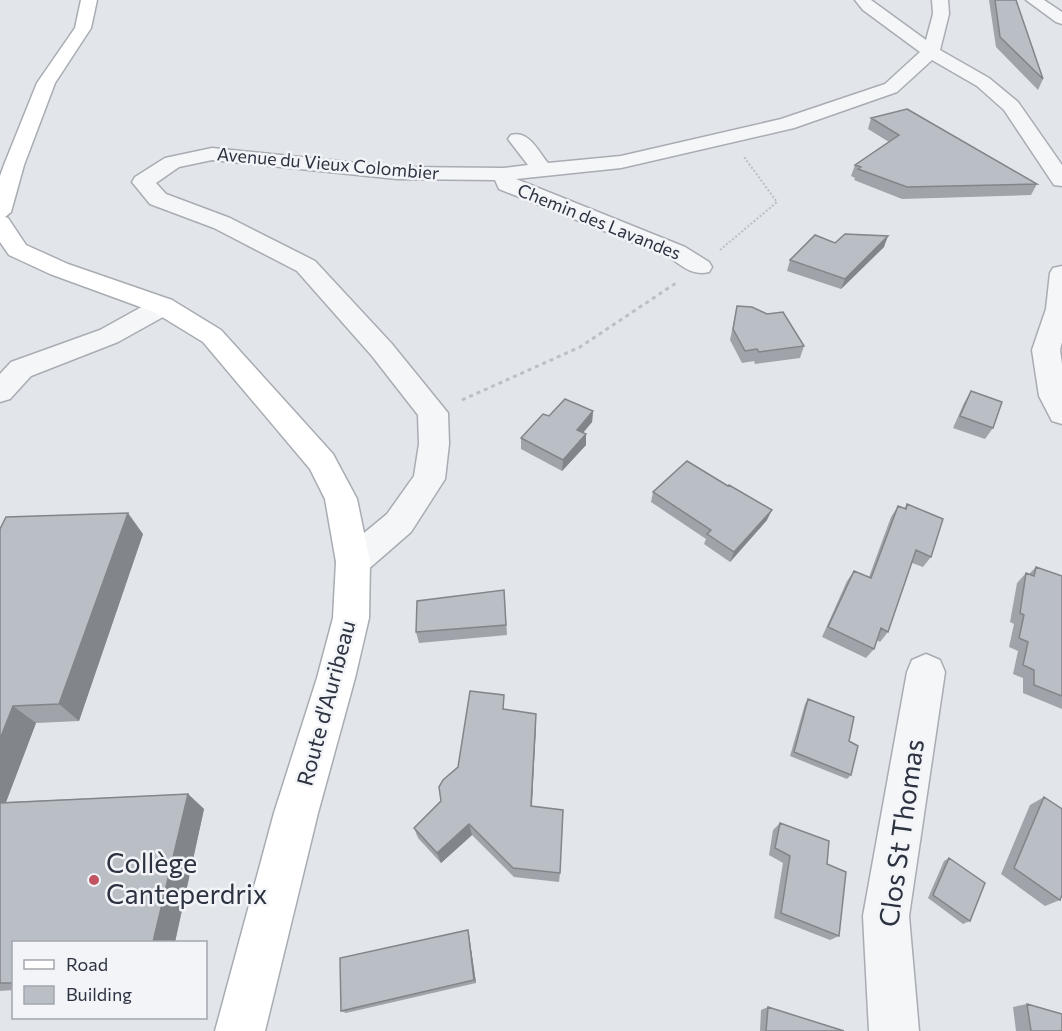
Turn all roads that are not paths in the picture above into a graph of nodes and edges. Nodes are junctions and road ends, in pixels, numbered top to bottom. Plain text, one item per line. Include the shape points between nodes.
1 (89, 0) edge
2 (862, 0) edge
3 (940, 0) edge
4 (1034, 0) edge
5 (1062, 19) edge
6 (931, 52) junction
7 (518, 139) dead end
8 (9, 162) edge
9 (543, 170) junction
10 (504, 174) junction
11 (1062, 181) edge
12 (1062, 190) edge
13 (0, 212) edge
14 (0, 223) edge
15 (700, 267) road end
16 (1062, 273) edge
17 (163, 306) junction
18 (1060, 309) edge
19 (0, 392) edge
20 (1062, 414) edge
21 (352, 562) junction
22 (926, 672) dead end
23 (240, 1031) edge
24 (894, 1031) edge

1 - 8 street via 83,28 46,83
2 - 6 street
3 - 6 street via 941,14
4 - 5 street
6 - 9 street, Avenue du Vieux Colombier via 891,88 787,124 621,162
6 - 11 street via 983,82 1011,106
7 - 9 street
8 - 13 street
9 - 10 street, Avenue du Vieux Colombier
10 - 15 street, Chemin des Lavandes via 507,184 677,252
10 - 21 street, Avenue du Vieux Colombier via 397,173 212,154 172,162 143,182 158,199 222,223 306,266 433,413 429,479 399,523
11 - 12 street
14 - 17 street, Route d'Auribeau via 16,250
16 - 18 street
17 - 19 street via 109,336 21,369
17 - 21 street, Route d'Auribeau via 212,336 322,462 341,499
18 - 20 street via 1046,350 1053,396
21 - 23 street, Route d'Auribeau via 351,618
22 - 24 street, Clos St Thomas via 886,916

